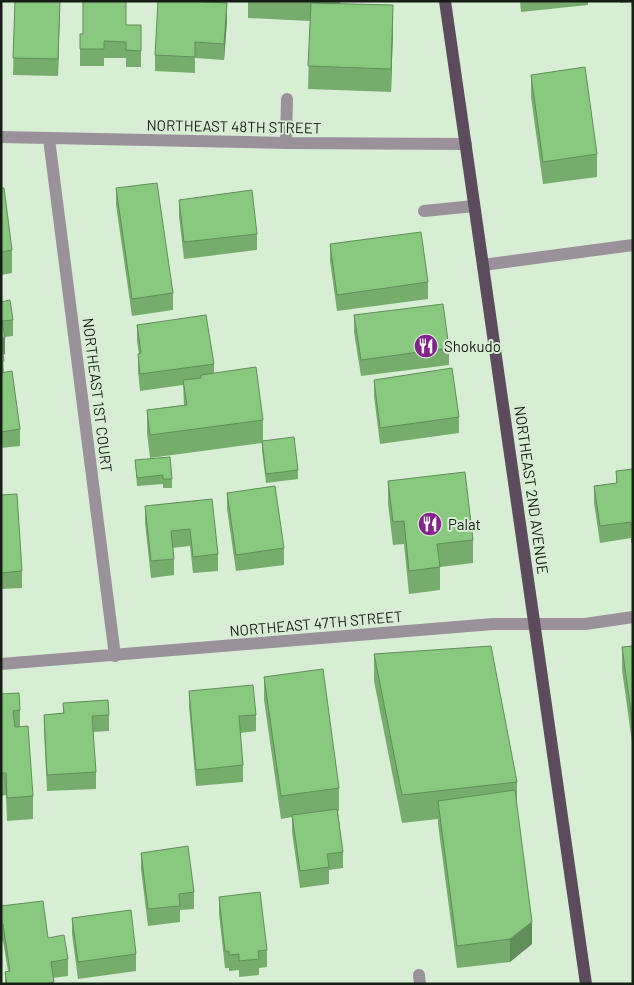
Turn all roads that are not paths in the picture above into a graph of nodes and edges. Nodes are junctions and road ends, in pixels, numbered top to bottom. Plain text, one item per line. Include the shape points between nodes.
1 (445, 1) edge
2 (287, 99) dead end
3 (1, 137) edge
4 (49, 139) junction
5 (286, 143) junction
6 (466, 144) junction
7 (474, 206) junction
8 (424, 211) dead end
9 (633, 245) edge
10 (483, 265) junction
11 (633, 618) edge
12 (534, 624) junction
13 (115, 656) junction
14 (1, 664) edge
15 (586, 984) edge

1 - 6 main road, NORTHEAST 2ND AVENUE
2 - 5 street
3 - 4 street, NORTHEAST 48TH STREET
4 - 5 street, NORTHEAST 48TH STREET
4 - 13 street, NORTHEAST 1ST COURT
5 - 6 street, NORTHEAST 48TH STREET
6 - 7 main road, NORTHEAST 2ND AVENUE
7 - 8 street
7 - 10 main road, NORTHEAST 2ND AVENUE
9 - 10 street
10 - 12 main road, NORTHEAST 2ND AVENUE
11 - 12 street, NORTHEAST 47TH STREET via 585,624
12 - 13 street, NORTHEAST 47TH STREET via 493,624
12 - 15 main road, NORTHEAST 2ND AVENUE
13 - 14 street, NORTHEAST 47TH STREET

